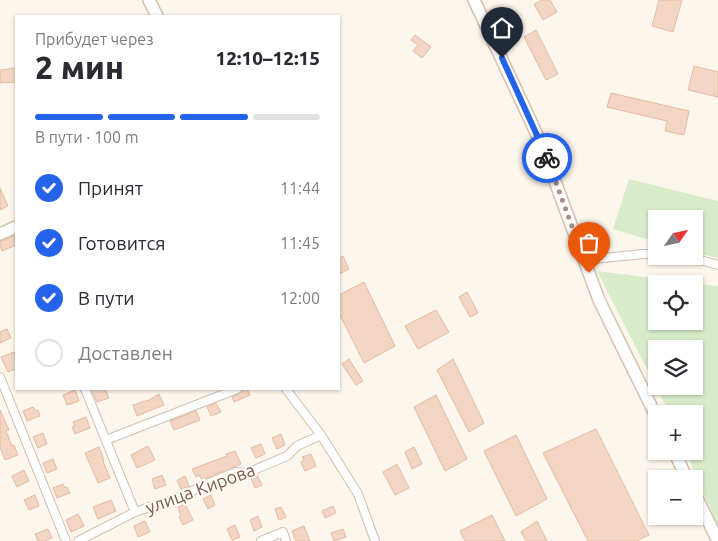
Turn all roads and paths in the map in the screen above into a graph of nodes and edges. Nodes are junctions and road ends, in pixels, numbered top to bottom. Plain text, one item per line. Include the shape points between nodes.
1 (149, 0) edge
2 (474, 0) edge
3 (156, 15) edge
4 (15, 228) edge
5 (0, 234) edge
6 (648, 254) edge
7 (584, 260) junction
8 (703, 261) edge
9 (718, 265) edge
10 (0, 378) edge
11 (85, 390) edge
12 (234, 390) edge
13 (287, 390) edge
14 (651, 405) edge
15 (321, 435) junction
16 (106, 440) junction
17 (703, 510) edge
18 (135, 512) junction
19 (92, 538) edge
20 (66, 541) edge
21 (78, 541) edge
22 (261, 541) edge
23 (286, 541) edge
24 (376, 541) edge
25 (718, 541) edge

1 - 3 street
2 - 7 street via 540,142
4 - 5 street
6 - 7 street
7 - 14 street via 599,300
8 - 9 street
10 - 20 street
11 - 16 street
12 - 16 street
13 - 15 street
15 - 18 street, улица Кирова via 297,446 287,456 254,470 236,472
15 - 24 street via 358,494
16 - 18 street
17 - 25 street
18 - 19 street, улица Кирова
19 - 21 street, улица Кирова
22 - 23 street via 283,532

